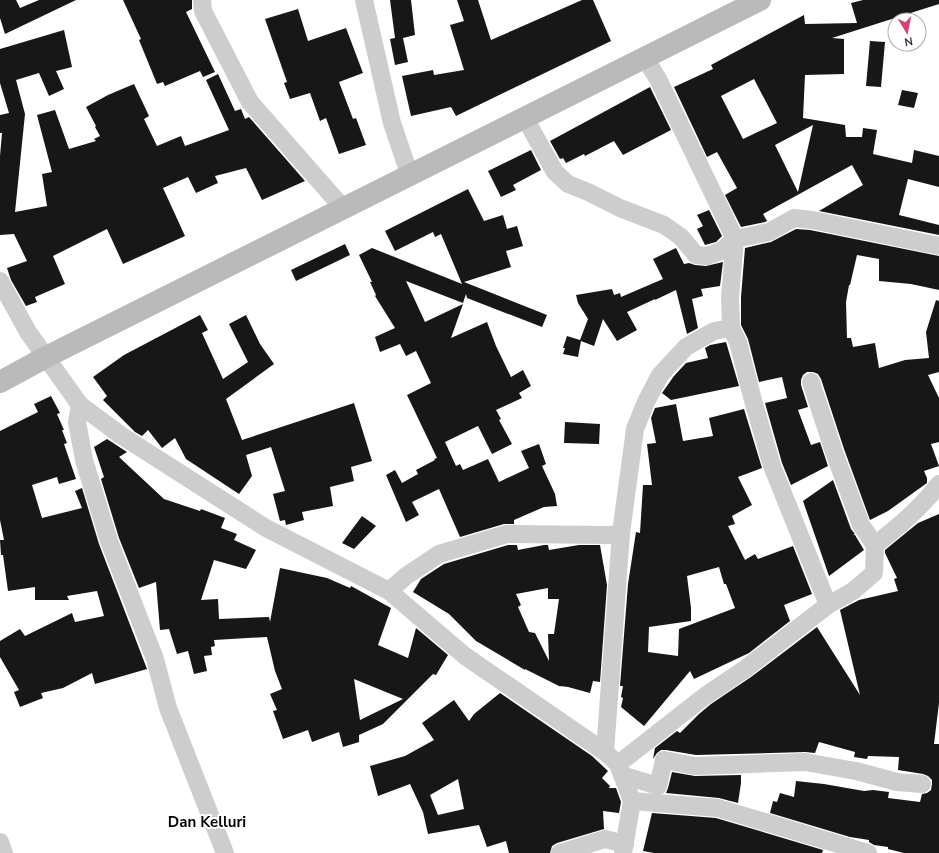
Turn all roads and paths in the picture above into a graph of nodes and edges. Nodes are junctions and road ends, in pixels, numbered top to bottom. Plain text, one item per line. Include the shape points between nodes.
1 (202, 0) edge
2 (364, 0) edge
3 (760, 0) edge
4 (645, 58) junction
5 (525, 118) junction
6 (410, 176) junction
7 (343, 208) junction
8 (735, 239) junction
9 (939, 246) edge
10 (0, 281) edge
11 (731, 328) junction
12 (46, 357) junction
13 (0, 382) edge
14 (811, 382) dead end
15 (80, 405) junction
16 (939, 484) edge
17 (621, 533) junction
18 (875, 545) junction
19 (389, 591) junction
20 (828, 605) junction
21 (615, 763) junction
22 (922, 784) dead end
23 (632, 801) junction
24 (0, 842) edge
25 (624, 848) edge
26 (4, 853) edge
27 (225, 853) edge
28 (560, 853) edge
29 (868, 853) edge

1 - 7 street via 203,11 250,102
2 - 6 street via 392,123
3 - 4 main road
4 - 5 main road
4 - 8 street
5 - 6 main road
5 - 8 street via 555,172 568,184 664,225 681,237 696,255 707,256 721,251
6 - 7 main road
7 - 12 main road
8 - 9 street via 769,232 794,218
8 - 11 street via 730,297
10 - 12 street via 28,332
11 - 17 street via 714,331 686,347 660,375 635,429
11 - 20 street via 738,342 772,466
12 - 13 main road
12 - 15 street
14 - 18 street via 861,525
15 - 19 street via 122,436 266,528
15 - 27 street via 77,422 84,460 108,541 155,659 168,708
16 - 18 street via 908,519
17 - 19 street via 507,534 439,554
17 - 21 street
18 - 20 street via 874,572 853,591
19 - 21 street via 465,656
20 - 21 street
21 - 22 street via 658,786 664,760 695,766 805,762 856,770 897,782
21 - 23 street
23 - 25 street
23 - 29 street via 718,808
24 - 26 street
25 - 28 street via 605,839

